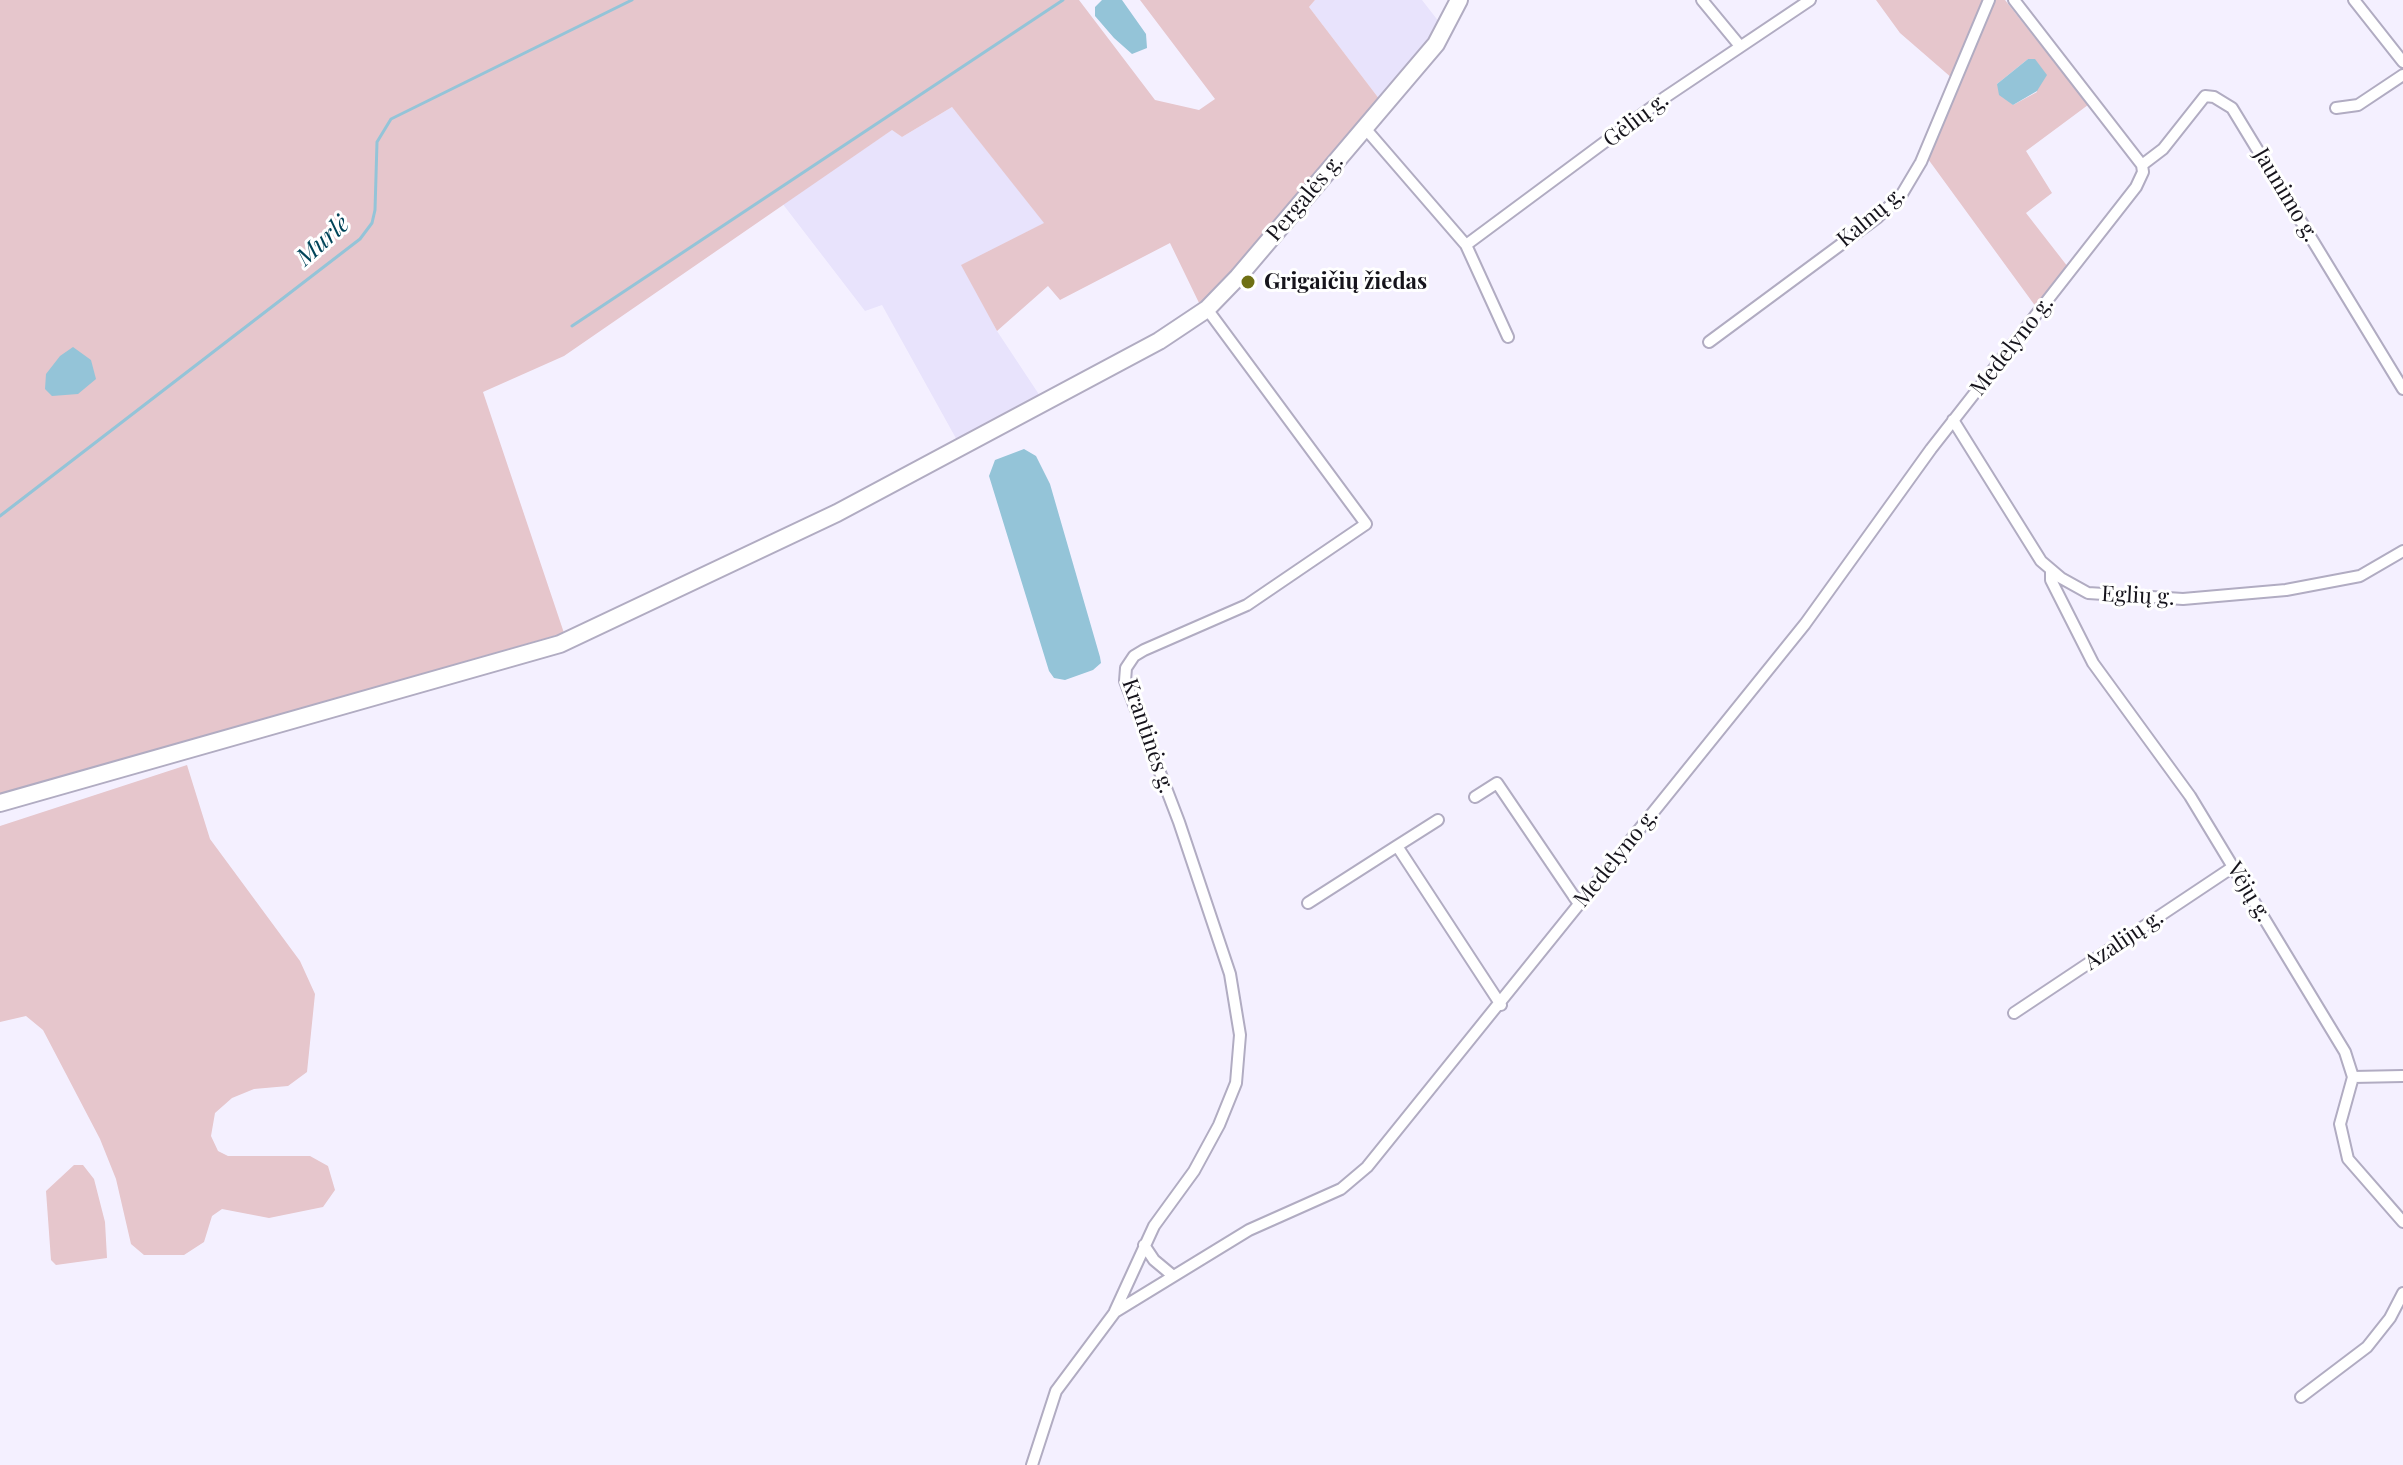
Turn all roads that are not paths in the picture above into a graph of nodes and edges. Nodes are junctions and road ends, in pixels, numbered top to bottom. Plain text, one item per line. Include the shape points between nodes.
1 (1459, 0) edge
2 (1702, 0) edge
3 (1810, 0) edge
4 (1989, 0) edge
5 (2014, 0) edge
6 (2354, 0) edge
7 (1740, 46) junction
8 (2403, 62) edge
9 (2403, 75) edge
10 (2336, 108) dead end
11 (1364, 127) junction
12 (2143, 168) junction
13 (1466, 245) junction
14 (1207, 309) junction
15 (1508, 337) dead end
16 (1709, 342) dead end
17 (2403, 389) edge
18 (1953, 420) junction
19 (2403, 551) edge
20 (2051, 570) junction
21 (1475, 797) dead end
22 (0, 803) edge
23 (1438, 820) dead end
24 (1397, 846) junction
25 (2233, 867) junction
26 (1308, 903) dead end
27 (1579, 904) junction
28 (1501, 1005) junction
29 (2014, 1013) dead end
30 (2403, 1076) edge
31 (2353, 1077) junction
32 (2403, 1222) edge
33 (1144, 1245) junction
34 (1172, 1275) junction
35 (2403, 1293) edge
36 (1115, 1312) junction
37 (2301, 1397) dead end
38 (1032, 1465) edge

1 - 11 main road, Pergalės g. via 1436,44
2 - 7 street
3 - 7 street, Gėlių g.
4 - 16 street, Kalnų g. via 1921,162 1902,194
5 - 12 street
6 - 8 street
7 - 13 street, Gėlių g.
9 - 10 street via 2358,105
11 - 13 street
11 - 14 main road, Pergalės g.
12 - 17 street, Jaunimo g. via 2205,96 2232,108
12 - 18 street, Medelyno g. via 2127,200
13 - 15 street
14 - 22 main road, Pergalės g. via 1159,341 837,513 560,644
14 - 33 street, Krantinės g. via 1366,524 1247,605 1144,650 1126,668 1125,681 1230,974 1240,1035 1236,1083 1219,1125
18 - 20 street, Eglių g.
18 - 27 street, Medelyno g. via 1805,624
19 - 20 street, Eglių g. via 2360,576 2286,590 2183,599 2088,593
20 - 25 street, Vėjų g. via 2057,594 2093,663 2190,796
21 - 27 street via 1497,783
23 - 24 street
24 - 26 street
24 - 28 street
25 - 29 street, Azalijų g.
25 - 31 street, Vėjų g. via 2345,1052
27 - 28 street, Medelyno g.
28 - 34 street, Medelyno g. via 1367,1167 1341,1189 1249,1230
30 - 31 street
31 - 32 street via 2340,1124 2348,1159
33 - 34 street
33 - 36 street, Krantinės g.
34 - 36 street, Medelyno g.
35 - 37 street via 2367,1347
36 - 38 street, Medelyno g. via 1056,1391

